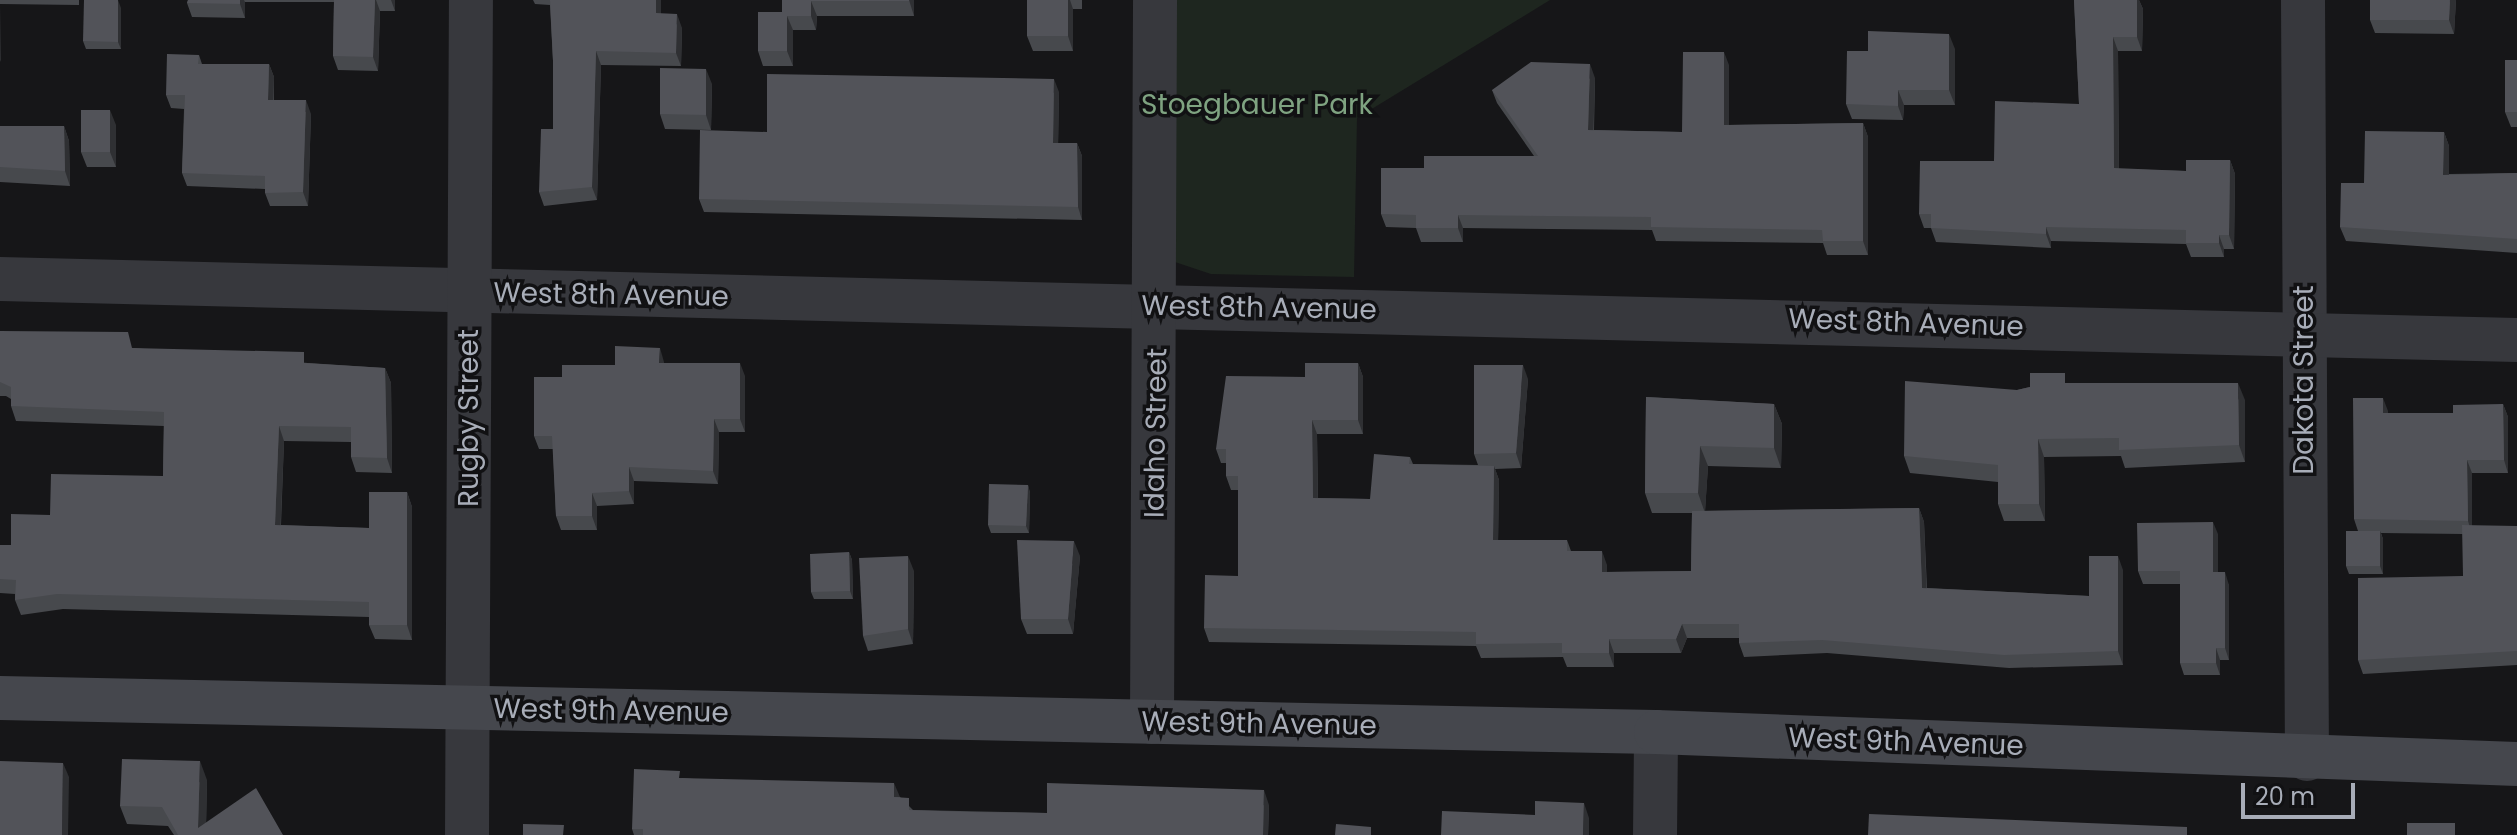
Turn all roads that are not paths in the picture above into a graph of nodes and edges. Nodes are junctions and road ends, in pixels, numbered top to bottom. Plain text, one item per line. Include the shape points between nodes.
1 (471, 0) edge
2 (1155, 0) edge
3 (2303, 0) edge
4 (0, 279) edge
5 (470, 292) junction
6 (1157, 306) junction
7 (2303, 335) junction
8 (2517, 340) edge
9 (0, 698) edge
10 (468, 708) junction
11 (1152, 722) junction
12 (1656, 732) junction
13 (2307, 759) junction
14 (2517, 764) edge
15 (467, 835) edge
16 (1655, 835) edge

1 - 5 street, Rugby Street
2 - 6 street, Idaho Street
3 - 7 street, Dakota Street
4 - 5 street, West 8th Avenue
5 - 6 street, West 8th Avenue
5 - 10 street, Rugby Street
6 - 7 street, West 8th Avenue
6 - 11 street, Idaho Street
7 - 8 street, West 8th Avenue
7 - 13 street, Dakota Street
9 - 10 main road, West 9th Avenue
10 - 11 main road, West 9th Avenue
10 - 15 street, Rugby Street
11 - 12 main road, West 9th Avenue
12 - 13 main road, West 9th Avenue
12 - 16 street
13 - 14 main road, West 9th Avenue

